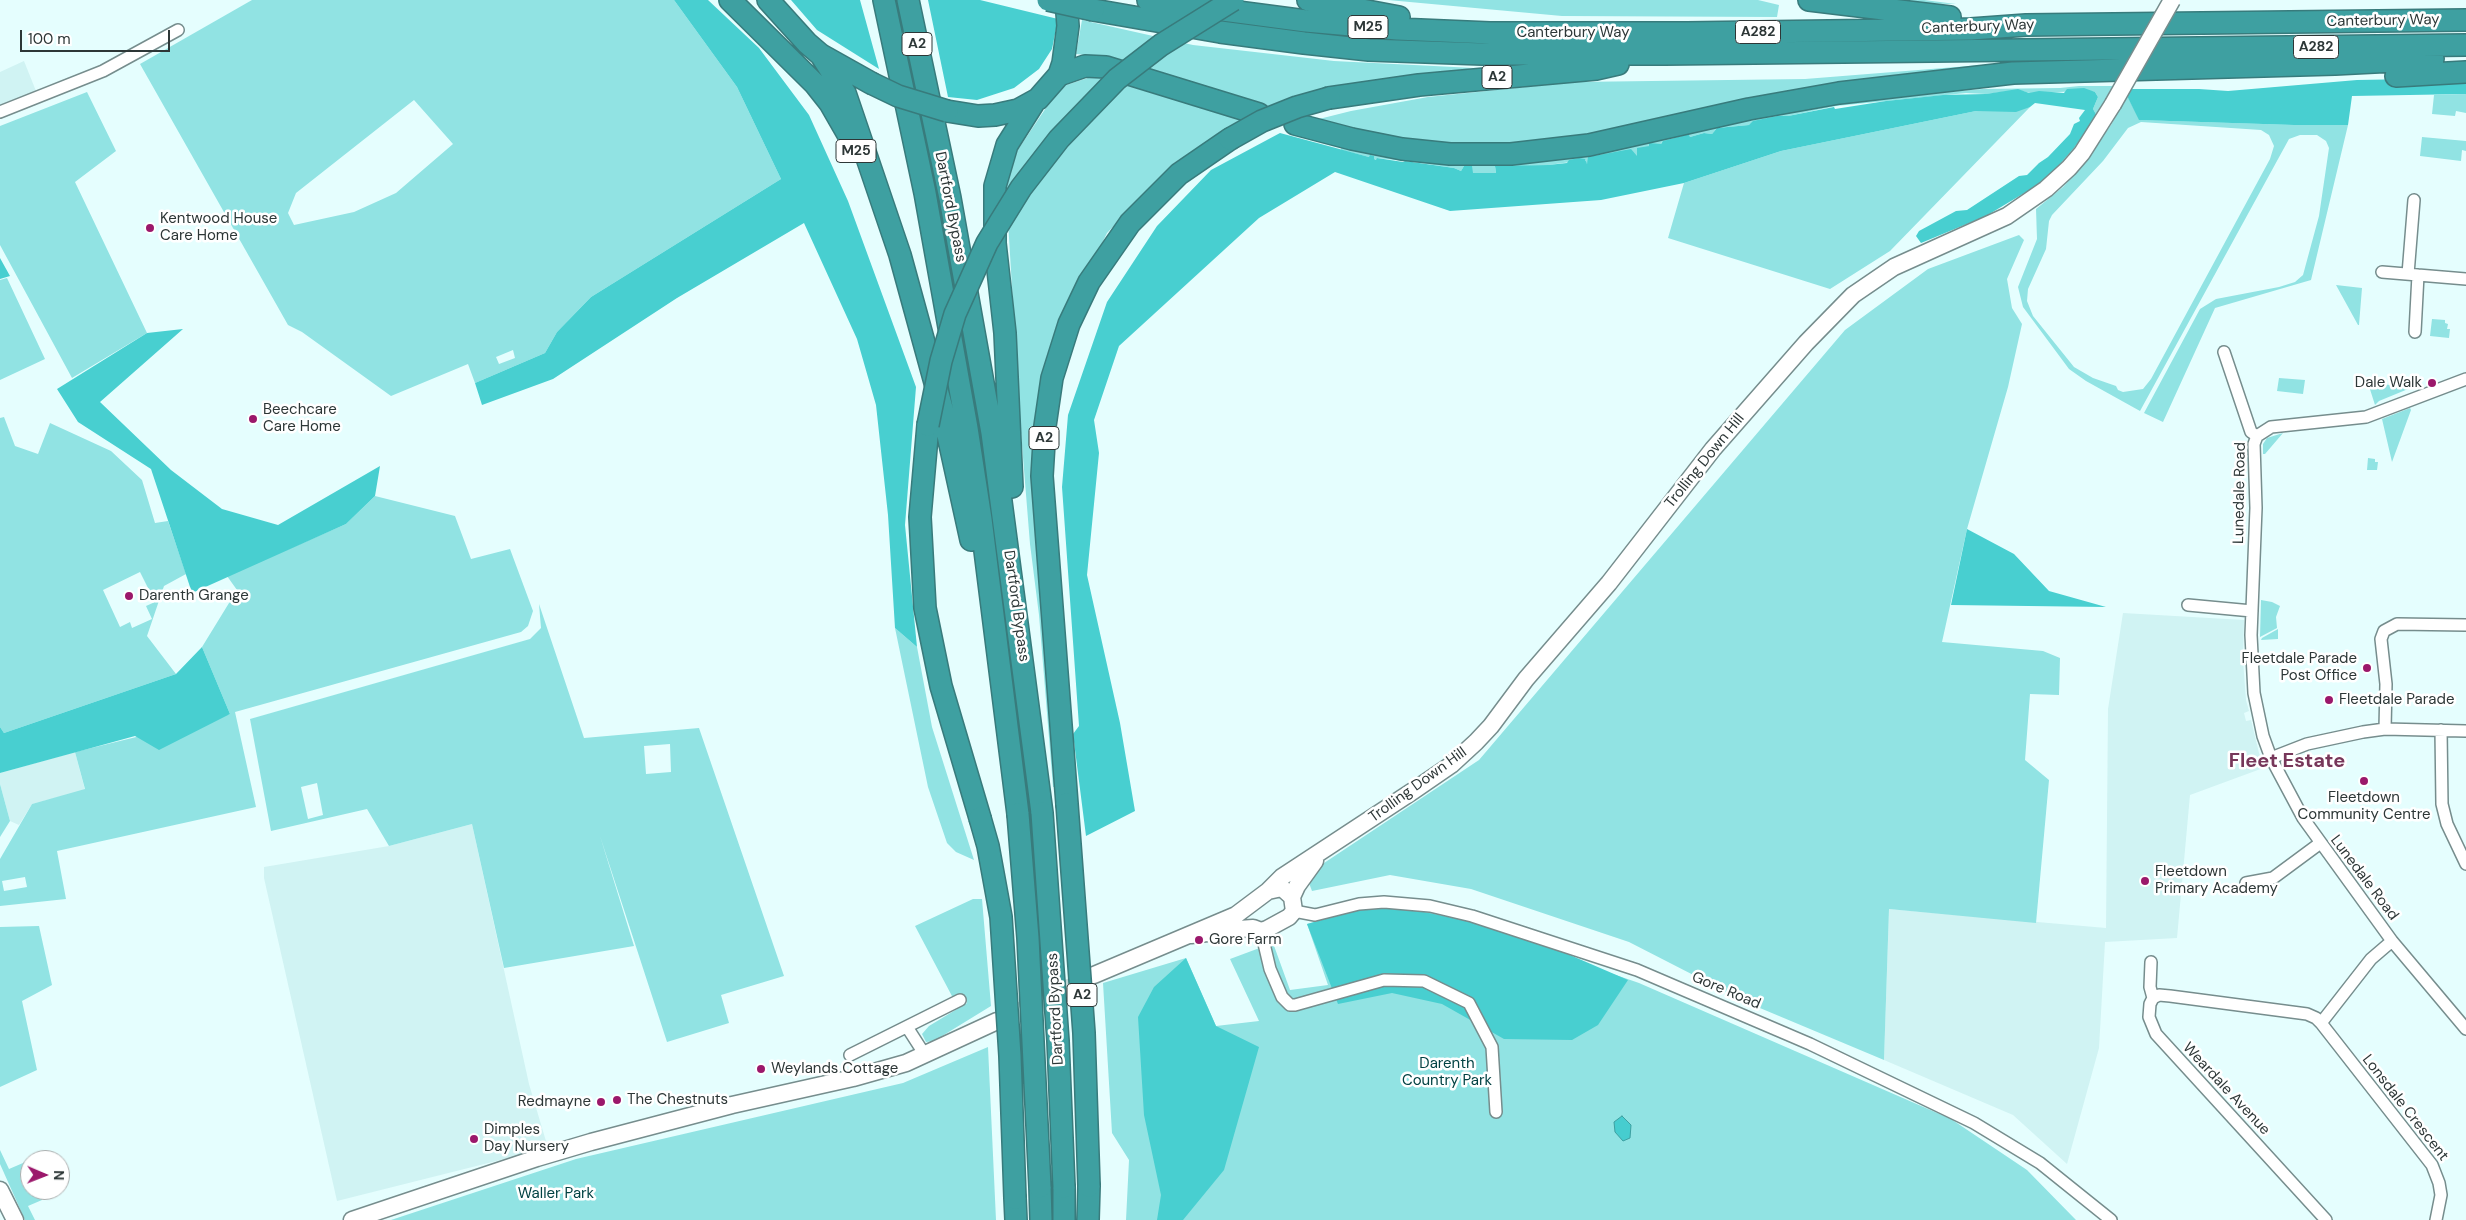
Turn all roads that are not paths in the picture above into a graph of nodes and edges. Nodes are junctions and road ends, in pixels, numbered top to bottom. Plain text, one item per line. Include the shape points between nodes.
1 (730, 0) edge
2 (884, 0) edge
3 (908, 0) edge
4 (1048, 0) edge
5 (1066, 0) edge
6 (1148, 0) edge
7 (1233, 0) edge
8 (1308, 0) edge
9 (1809, 0) edge
10 (2172, 0) edge
11 (769, 3) edge
12 (2466, 20) edge
13 (2026, 25) junction
14 (178, 30) dead end
15 (1490, 33) junction
16 (2466, 45) edge
17 (1665, 54) junction
18 (821, 55) junction
19 (2466, 56) edge
20 (2466, 72) edge
21 (1059, 75) junction
22 (1948, 81) junction
23 (1033, 104) junction
24 (0, 112) edge
25 (1259, 114) dead end
26 (1295, 124) dead end
27 (2414, 200) dead end
28 (2382, 272) dead end
29 (2413, 275) junction
30 (2466, 279) edge
31 (2415, 332) dead end
32 (924, 338) junction
33 (2224, 352) dead end
34 (2466, 379) edge
35 (2256, 436) junction
36 (2188, 605) dead end
37 (2252, 611) junction
38 (2466, 625) edge
39 (1002, 682) junction
40 (1026, 682) junction
41 (2385, 729) junction
42 (2441, 730) junction
43 (2466, 731) edge
44 (2271, 758) junction
45 (2320, 844) junction
46 (1322, 852) junction
47 (2466, 864) edge
48 (2246, 883) dead end
49 (1268, 891) junction
50 (1293, 904) junction
51 (1245, 910) junction
52 (1257, 930) junction
53 (1191, 935) junction
54 (2392, 941) junction
55 (2151, 962) dead end
56 (1094, 975) tunnel mouth
57 (2153, 998) junction
58 (960, 1000) dead end
59 (997, 1021) tunnel mouth
60 (2321, 1023) junction
61 (907, 1027) junction
62 (2466, 1029) edge
63 (850, 1055) dead end
64 (925, 1055) junction
65 (1496, 1112) dead end
66 (0, 1190) edge
67 (2110, 1219) edge
68 (15, 1220) edge
69 (352, 1220) edge
70 (1016, 1220) edge
71 (1041, 1220) edge
72 (1064, 1220) edge
73 (1088, 1220) edge
74 (2326, 1220) edge
75 (2436, 1220) edge

1 - 32 highway, M25 via 815,84 845,128 862,163
2 - 39 highway, Dartford Bypass / A2 via 925,192 966,419
3 - 40 highway, Dartford Bypass / A2 via 950,198 990,424
4 - 17 highway, M25, bridge via 1220,32 1369,50
5 - 21 highway via 1068,37
6 - 15 highway, M25 via 1306,21
7 - 70 highway, bridge via 1168,40 1117,79 1064,134 1021,188 987,243 959,306 941,361 928,425 920,517 926,608 941,686 980,818 996,887 1010,1056
8 - 15 highway
9 - 13 highway
10 - 46 main road, Trolling Down Hill, bridge via 2082,153 2046,189 2022,207 1894,267 1842,305 1713,449 1609,583 1481,737 1451,765
11 - 18 highway
12 - 13 highway, Canterbury Way / A282
13 - 15 highway, Canterbury Way / A282 via 1883,30
14 - 24 street via 103,71
16 - 17 highway, Canterbury Way / A282
17 - 73 highway, A2, bridge via 1596,69 1419,85 1330,98 1262,121 1179,174 1130,223 1086,288 1069,324 1052,378 1042,476 1084,1024
18 - 23 highway, bridge via 892,94 947,112 987,116
18 - 32 highway via 845,93 860,133
19 - 22 highway via 2335,64 2013,73
20 - 22 highway via 2139,82
21 - 23 highway
21 - 25 highway via 1085,66 1114,68
22 - 26 highway via 1810,98 1589,145 1511,154 1408,150
23 - 40 highway via 1013,132 1002,157 994,202 1012,490 1020,549
27 - 29 street
28 - 29 street
29 - 30 street
29 - 31 street
32 - 39 highway
33 - 35 street, Lunedale Road via 2251,431
34 - 35 street via 2372,416 2271,427
35 - 37 street, Lunedale Road
36 - 37 street
37 - 44 street, Lunedale Road via 2254,693
38 - 41 street via 2397,624 2384,631 2381,639 2386,684
39 - 71 highway, Dartford Bypass / A2, bridge via 1018,814 1028,938
40 - 72 highway, Dartford Bypass / A2, bridge via 1042,813 1055,982
41 - 42 street
41 - 44 street via 2307,744
42 - 43 street
42 - 47 street via 2442,804 2447,824
44 - 45 street, Lunedale Road
45 - 48 street via 2273,878
45 - 54 street, Lunedale Road
46 - 49 main road, Trolling Down Hill via 1282,877
46 - 50 main road, Trolling Down Hill via 1306,873
49 - 50 main road via 1282,888
49 - 51 main road
50 - 52 main road via 1283,921
50 - 67 street, Gore Road via 1315,915 1354,905 1384,902 1430,906 1472,916 1646,974 1816,1047 1974,1123 2040,1163
51 - 52 main road via 1248,924
51 - 53 main road
52 - 53 main road
52 - 65 street via 1282,997 1290,1005 1384,980 1424,981 1469,1003 1492,1047
53 - 56 main road
54 - 60 street via 2371,959
54 - 62 street, Lunedale Road
55 - 57 street, Weardale Avenue
57 - 60 street, Lonsdale Crescent via 2170,996 2298,1013 2312,1016
57 - 74 street, Weardale Avenue via 2150,1017 2156,1034
58 - 61 street
59 - 64 main road
60 - 75 street, Lonsdale Crescent via 2432,1164 2441,1195
61 - 63 street
61 - 64 street
64 - 69 main road via 862,1075 732,1105 537,1158
66 - 68 main road

